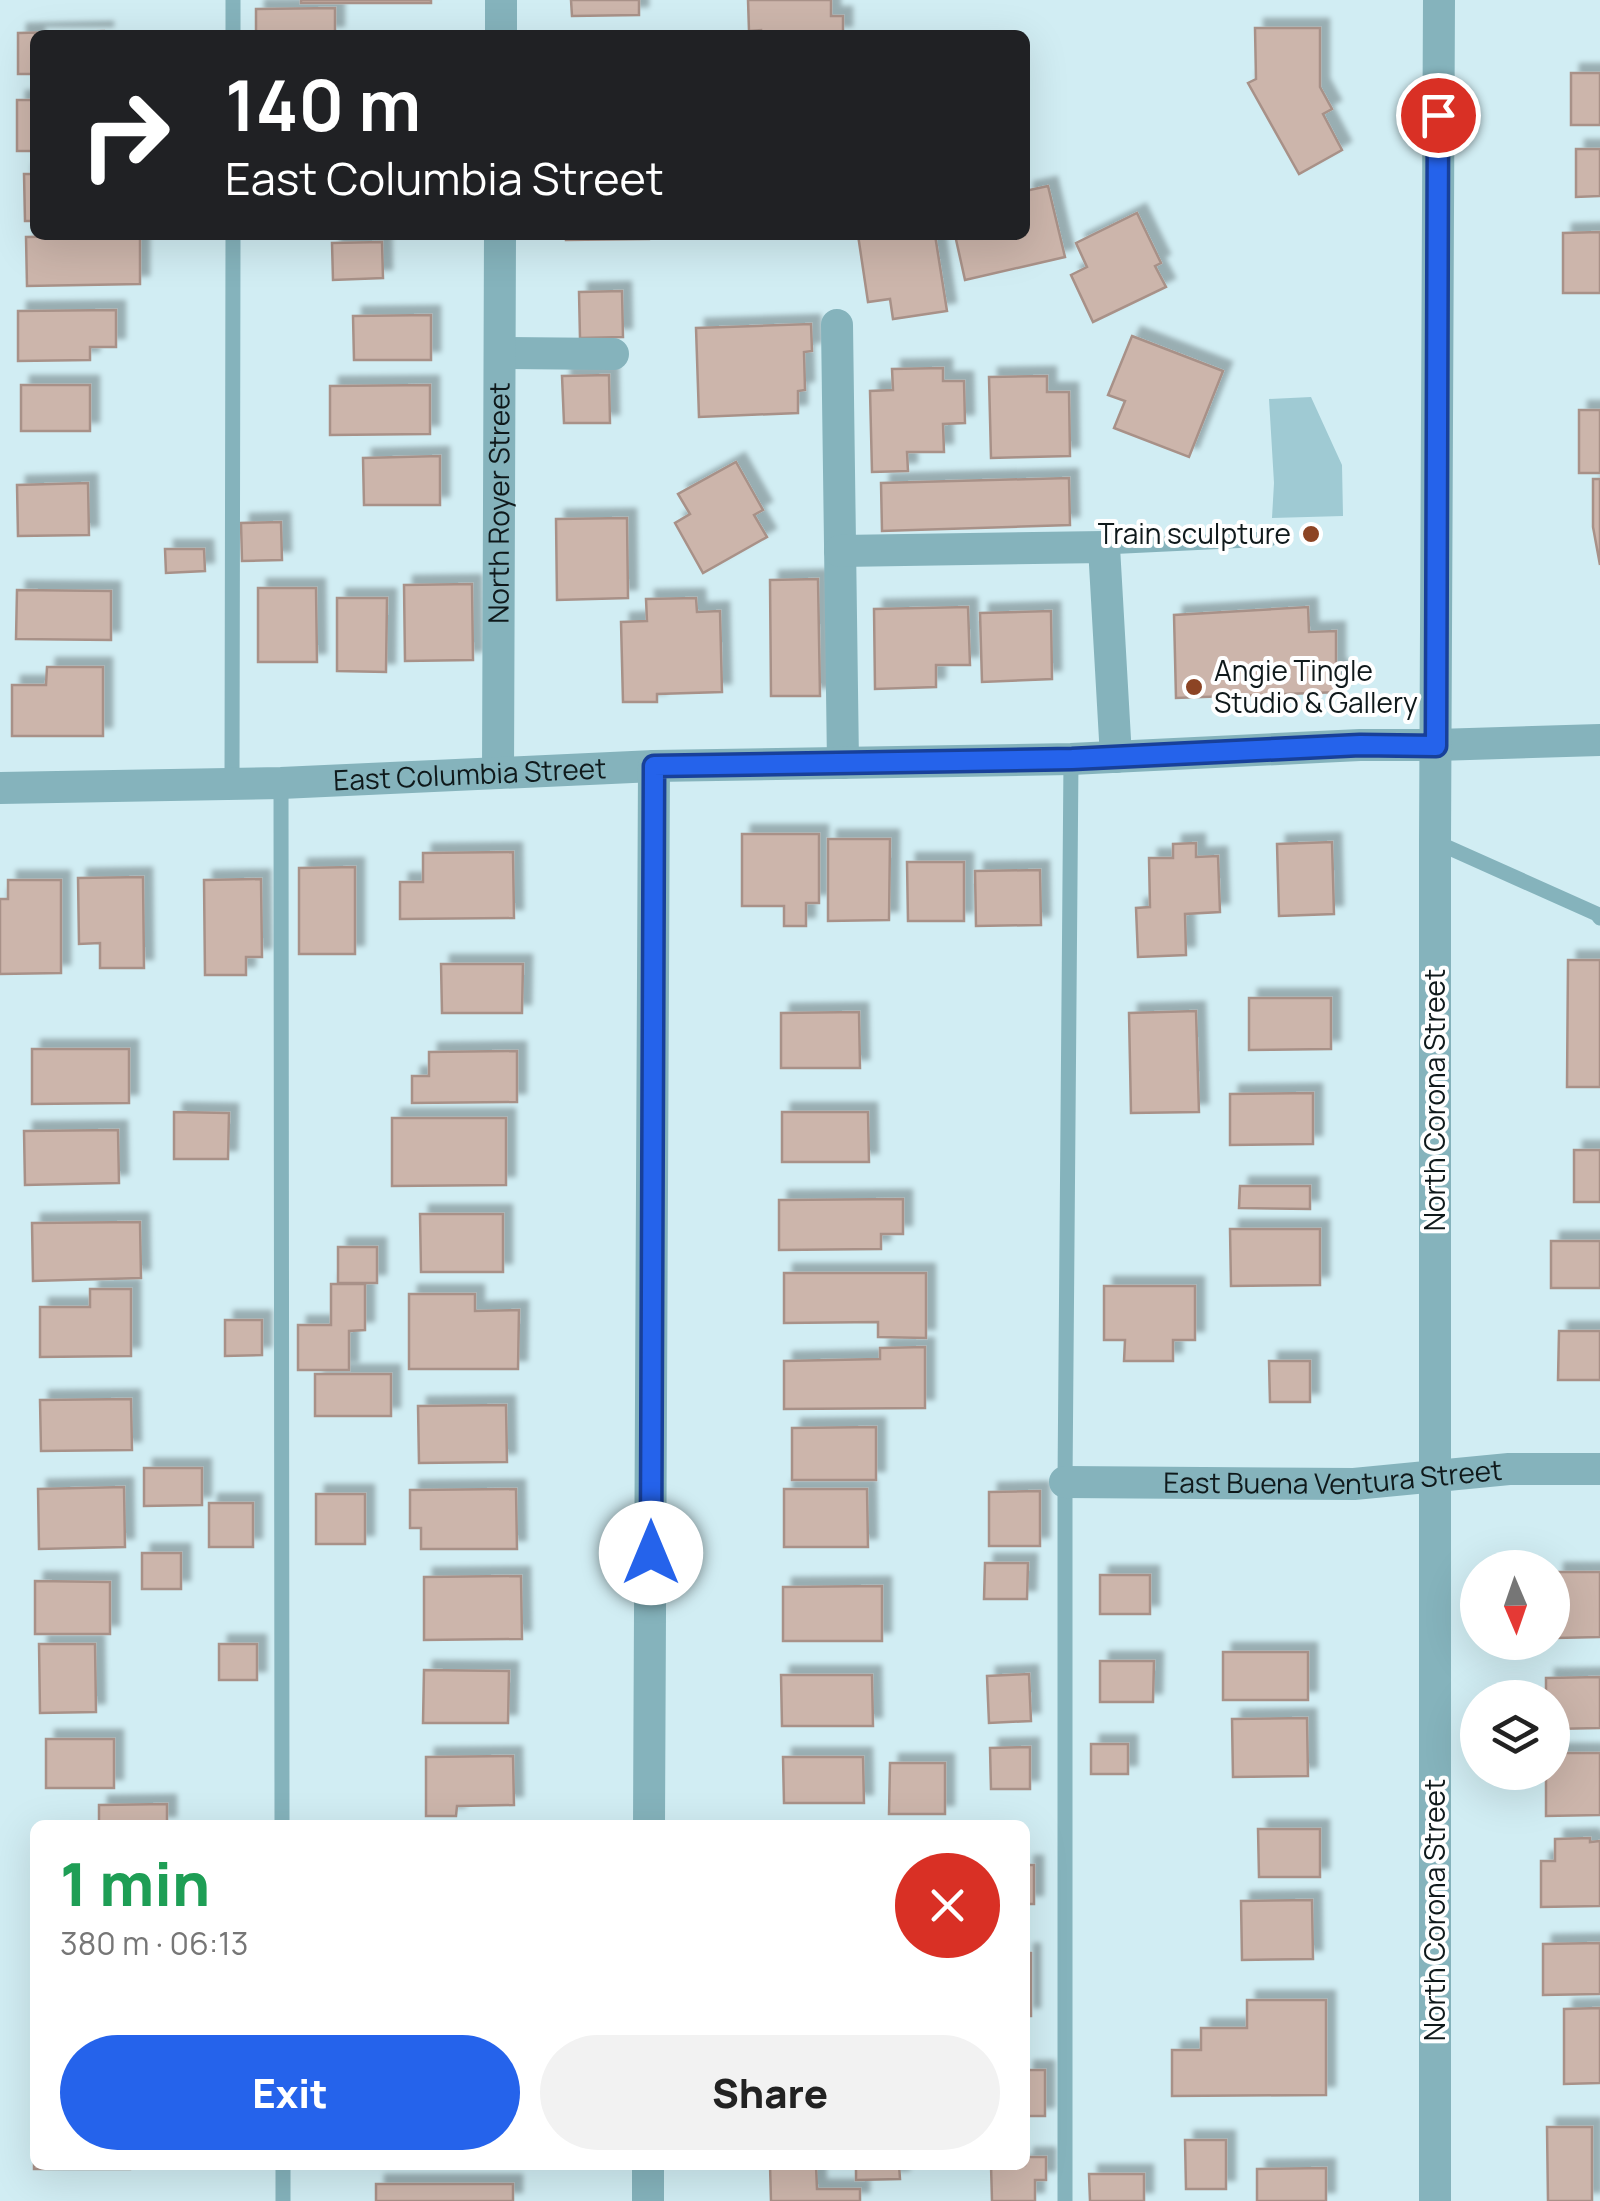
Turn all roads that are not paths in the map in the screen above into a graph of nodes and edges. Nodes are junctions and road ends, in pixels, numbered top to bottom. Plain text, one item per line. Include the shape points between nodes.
1 (234, 0) edge
2 (501, 0) edge
3 (1439, 0) edge
4 (234, 30) edge
5 (501, 30) edge
6 (233, 240) edge
7 (500, 240) edge
8 (837, 325) dead end
9 (500, 352) junction
10 (613, 354) dead end
11 (1270, 539) dead end
12 (1104, 547) junction
13 (840, 551) junction
14 (1600, 740) edge
15 (1436, 746) junction
16 (1116, 757) junction
17 (1072, 759) junction
18 (844, 763) junction
19 (654, 766) junction
20 (498, 773) junction
21 (281, 783) junction
22 (232, 784) junction
23 (0, 788) edge
24 (1435, 841) junction
25 (1600, 918) edge
26 (1600, 1469) edge
27 (1435, 1476) junction
28 (1065, 1482) junction
29 (282, 1820) edge
30 (650, 1820) edge
31 (282, 2170) edge
32 (648, 2170) edge
33 (282, 2201) edge
34 (648, 2201) edge
35 (1065, 2201) edge
36 (1435, 2201) edge

1 - 4 lane
2 - 5 street
3 - 15 street, North Corona Street
6 - 22 lane
7 - 9 street, North Royer Street
8 - 13 street
9 - 10 street
9 - 20 street, North Royer Street
11 - 12 lane
12 - 13 street
12 - 16 street
13 - 18 street
14 - 15 street, East Columbia Street
15 - 16 street, East Columbia Street
15 - 24 street, North Corona Street
16 - 17 street, East Columbia Street
17 - 18 street, East Columbia Street
17 - 28 lane
18 - 19 street, East Columbia Street
19 - 20 street, East Columbia Street
19 - 30 street
20 - 21 street, East Columbia Street
21 - 22 street, East Columbia Street
21 - 29 lane
22 - 23 street, East Columbia Street
24 - 25 lane
24 - 27 street, North Corona Street
26 - 27 street, East Buena Ventura Street
27 - 28 street, East Buena Ventura Street via 1354,1484
27 - 36 street, North Corona Street
28 - 35 lane
31 - 33 lane
32 - 34 street

